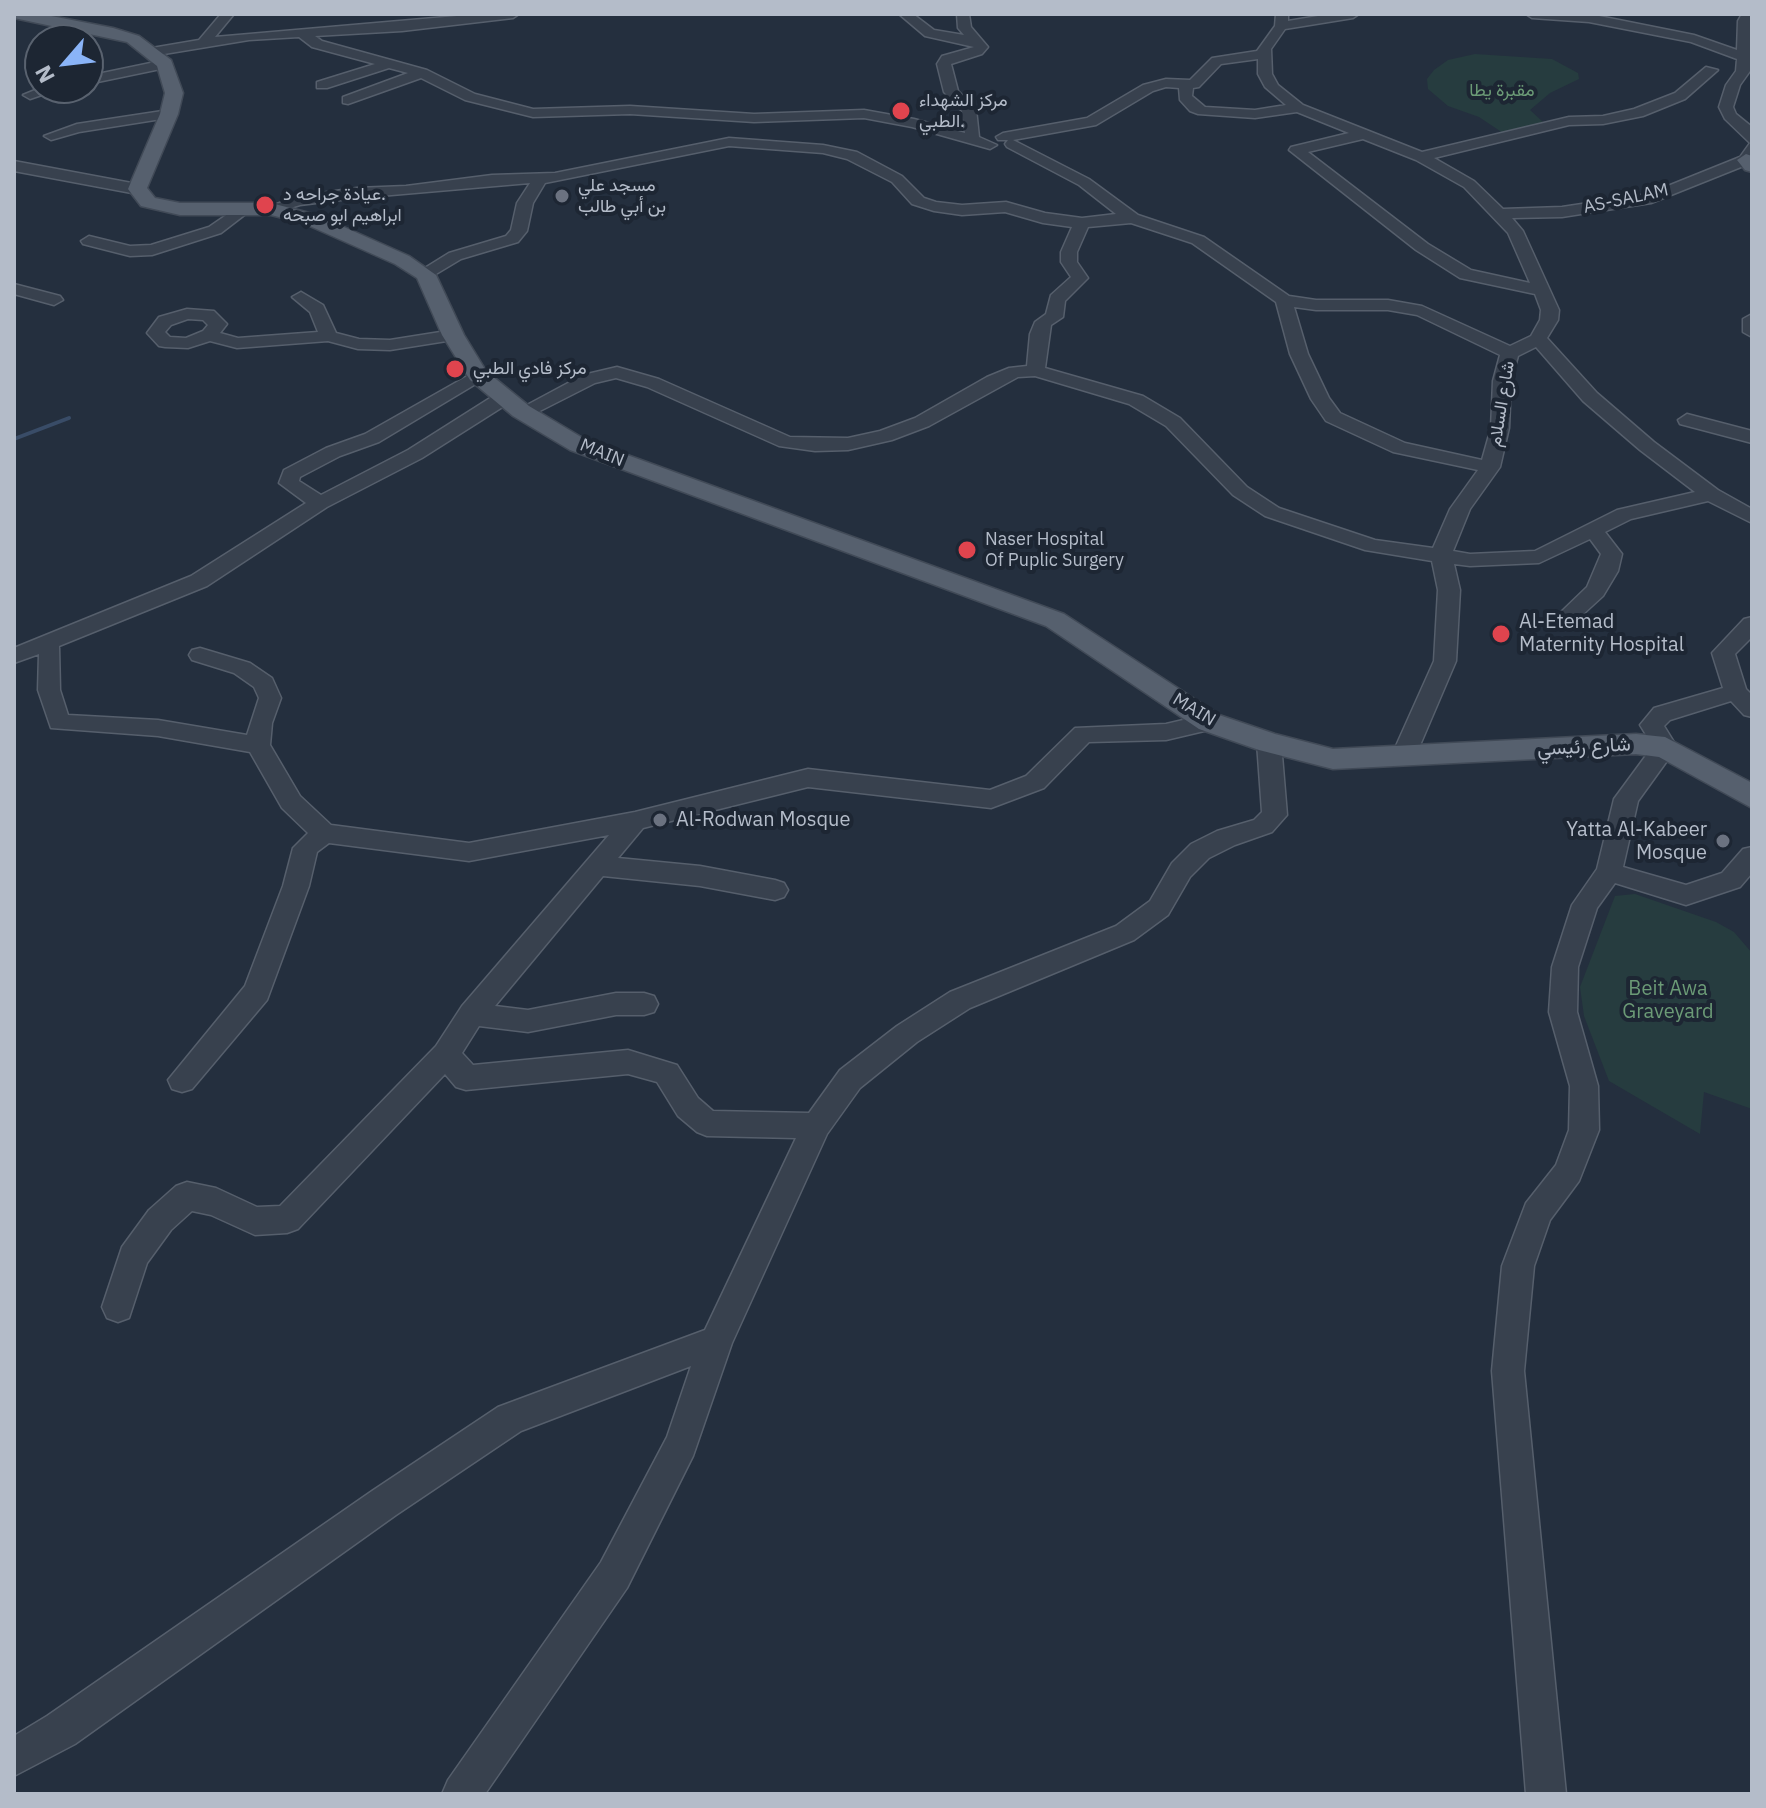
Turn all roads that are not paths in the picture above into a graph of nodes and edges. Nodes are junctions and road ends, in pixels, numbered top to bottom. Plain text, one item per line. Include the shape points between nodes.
1 (15, 14) edge
2 (228, 14) edge
3 (513, 14) edge
4 (905, 14) edge
5 (963, 14) edge
6 (1353, 14) edge
7 (1532, 14) edge
8 (1748, 14) edge
9 (483, 16) edge
10 (1593, 16) edge
11 (1281, 20) edge
12 (302, 33) junction
13 (1566, 34) dead end
14 (978, 42) junction
15 (203, 43) junction
16 (1263, 54) junction
17 (1742, 56) junction
18 (159, 58) junction
19 (389, 64) junction
20 (1711, 70) dead end
21 (422, 73) junction
22 (104, 75) edge
23 (322, 85) dead end
24 (1186, 85) junction
25 (348, 100) dead end
26 (1298, 108) junction
27 (169, 114) junction
28 (754, 118) junction
29 (936, 130) junction
30 (1752, 132) edge
31 (1361, 135) junction
32 (51, 136) dead end
33 (972, 137) junction
34 (1752, 139) edge
35 (729, 142) junction
36 (1001, 142) junction
37 (1421, 157) junction
38 (1750, 158) edge
39 (14, 166) edge
40 (540, 179) junction
41 (137, 189) junction
42 (271, 209) junction
43 (241, 210) junction
44 (1501, 214) junction
45 (1132, 218) junction
46 (1082, 223) junction
47 (89, 241) dead end
48 (426, 275) junction
49 (14, 289) edge
50 (1543, 291) junction
51 (301, 297) dead end
52 (54, 300) dead end
53 (1284, 300) junction
54 (1752, 319) edge
55 (1752, 332) edge
56 (209, 335) dead end
57 (453, 335) junction
58 (329, 336) junction
59 (1538, 339) junction
60 (1510, 353) junction
61 (1036, 371) junction
62 (478, 375) junction
63 (514, 405) junction
64 (1687, 420) dead end
65 (1752, 437) edge
66 (1490, 467) junction
67 (1711, 494) junction
68 (320, 503) junction
69 (1752, 517) edge
70 (1593, 530) junction
71 (1441, 555) junction
72 (1572, 612) dead end
73 (1752, 624) edge
74 (46, 643) junction
75 (200, 655) dead end
76 (14, 656) edge
77 (1744, 700) edge
78 (1209, 722) junction
79 (1269, 743) junction
80 (258, 745) junction
81 (1665, 747) junction
82 (1403, 757) junction
83 (1752, 797) edge
84 (635, 821) junction
85 (324, 833) junction
86 (1752, 856) edge
87 (599, 866) junction
88 (1609, 872) junction
89 (775, 890) dead end
90 (644, 1004) dead end
91 (472, 1014) junction
92 (446, 1054) junction
93 (182, 1080) dead end
94 (816, 1126) junction
95 (118, 1307) dead end
96 (716, 1341) junction
97 (14, 1757) edge
98 (462, 1794) edge
99 (1546, 1794) edge

1 - 18 main road via 107,31 133,39
2 - 15 street
3 - 9 street
4 - 14 street via 930,33
5 - 14 street via 965,28
6 - 11 street
7 - 10 street
8 - 17 street
9 - 12 street
10 - 13 street
10 - 17 street
11 - 16 street
12 - 15 street
12 - 19 street via 317,44
14 - 33 street via 977,51 944,64 951,92 969,109
15 - 18 street
16 - 24 street via 1217,61 1200,81
16 - 26 street via 1272,87
17 - 30 street via 1743,71 1726,107
18 - 22 street
18 - 27 main road via 174,93
19 - 21 street
19 - 23 street
20 - 37 street via 1684,93 1650,109 1569,121
21 - 25 street
21 - 28 street via 470,97 533,113 630,110
24 - 26 street via 1185,97 1203,111 1255,114
24 - 36 street via 1158,84 1091,122
26 - 31 street
27 - 32 street
27 - 41 main road
28 - 29 street via 864,114
28 - 35 street
29 - 33 street
29 - 36 street
30 - 34 street
31 - 37 street
31 - 50 street via 1296,150 1422,247 1466,274
33 - 36 street
35 - 40 street
35 - 46 street via 852,155 897,179 918,201 934,206 1006,207
36 - 45 street via 1084,182
37 - 44 street via 1451,171
38 - 44 street, AS-SALAM via 1651,198 1562,212
39 - 41 street
40 - 42 street via 338,195
40 - 48 street via 512,239 455,256
41 - 43 main road via 148,202 163,206
42 - 43 main road
42 - 48 main road via 366,242
43 - 47 street via 215,230 152,250 130,251
44 - 50 street via 1515,231
45 - 46 street
45 - 53 street via 1198,240
46 - 61 street via 1068,257 1080,278 1057,299 1054,317 1044,322
48 - 57 main road, MAIN
49 - 52 street
50 - 59 street via 1549,320
51 - 58 street via 317,309
53 - 60 street via 1422,311
53 - 66 street via 1299,354 1333,417 1400,448
54 - 55 street
56 - 58 street via 237,343
57 - 58 street via 390,345
57 - 62 main road, MAIN
59 - 60 street, شارع السلام
59 - 67 street via 1590,397
60 - 66 street, شارع السلام
61 - 63 street via 1015,372 922,422 848,444 786,442 617,372
61 - 71 street via 1136,400 1173,422 1240,491 1272,512 1372,546
62 - 63 main road, MAIN
62 - 68 street via 372,438 291,474 289,483
63 - 68 street
63 - 78 main road, MAIN via 578,445 1055,620
64 - 65 street
66 - 71 street, شارع السلام via 1460,509
67 - 69 street
67 - 70 street via 1624,514
68 - 74 street via 199,581
70 - 71 street via 1539,557 1470,560
70 - 72 street via 1612,554 1595,591
71 - 82 street via 1449,590 1445,661
73 - 77 street via 1723,653
74 - 76 street
74 - 80 street via 49,690 59,722 158,728
75 - 80 street via 242,668 264,683 270,698
77 - 81 street via 1662,714 1652,725
78 - 79 main road, MAIN
78 - 84 street via 1166,732 1083,734 1035,782 991,799 808,778
79 - 82 main road, MAIN via 1333,759
79 - 94 street via 1275,815 1263,826 1200,851 1181,870 1159,908 1125,933 960,1000 907,1034 850,1079
80 - 85 street via 291,802
81 - 82 main road, شارع رئيسي via 1636,744
81 - 83 main road, شارع رئيسي
81 - 88 street via 1626,799
84 - 85 street via 469,852
84 - 87 street
85 - 93 street via 306,848 257,992
86 - 88 street via 1731,880 1686,895
87 - 89 street
87 - 91 street
88 - 99 street via 1585,905 1565,967 1563,1012 1584,1086 1584,1130 1568,1172 1537,1213 1518,1266 1508,1371
90 - 91 street via 616,1004 528,1021
91 - 92 street
92 - 94 street via 466,1078 628,1062 667,1073 688,1107 707,1123
92 - 95 street via 287,1219 255,1221 216,1202 187,1196 160,1220 133,1257
94 - 96 street
96 - 97 street via 510,1419 61,1730
96 - 98 street via 681,1444 614,1575

